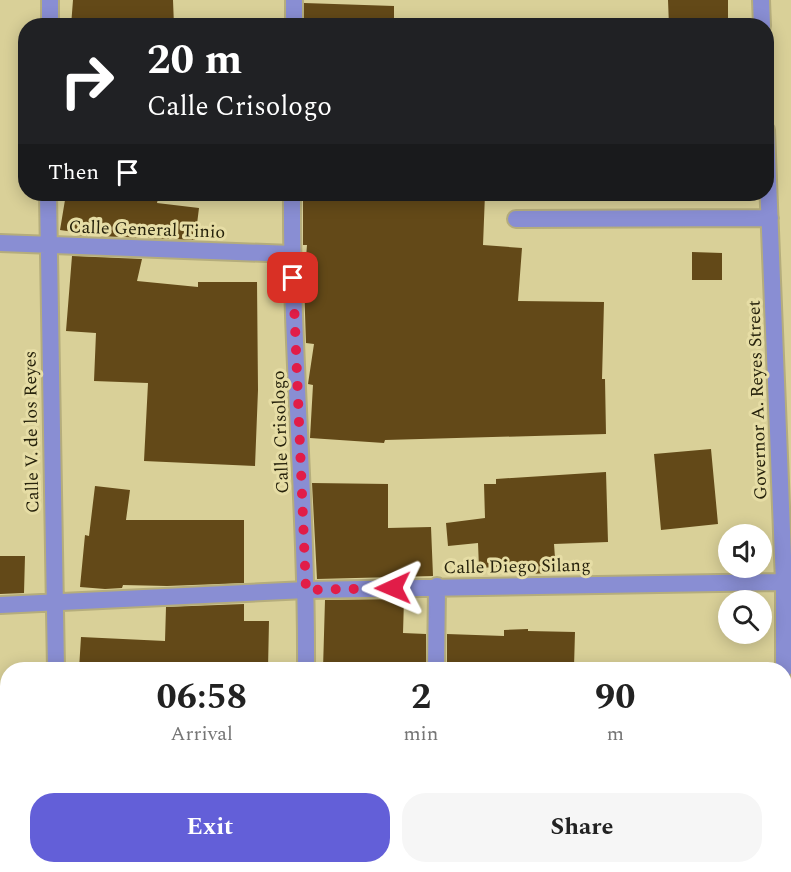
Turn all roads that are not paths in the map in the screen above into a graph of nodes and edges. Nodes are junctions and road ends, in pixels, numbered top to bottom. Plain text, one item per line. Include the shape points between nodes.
1 (50, 0) edge
2 (294, 0) edge
3 (761, 0) edge
4 (50, 18) edge
5 (294, 18) edge
6 (762, 18) edge
7 (48, 201) edge
8 (292, 201) edge
9 (769, 201) edge
10 (770, 218) junction
11 (516, 219) dead end
12 (0, 243) edge
13 (47, 245) junction
14 (292, 254) junction
15 (784, 582) junction
16 (437, 586) junction
17 (306, 590) junction
18 (54, 602) junction
19 (0, 605) edge
20 (56, 662) edge
21 (306, 662) edge
22 (436, 662) edge
23 (784, 662) edge

1 - 4 street
2 - 5 street
3 - 6 street
7 - 13 street, Calle V. de los Reyes
8 - 14 street, Calle Crisologo
9 - 10 street, Governor A. Reyes Street
10 - 11 street
10 - 15 street, Governor A. Reyes Street
12 - 13 street, Calle General Tinio
13 - 14 street, Calle General Tinio
13 - 18 street, Calle V. de los Reyes
14 - 17 street, Calle Crisologo
15 - 16 street, Calle Diego Silang
15 - 23 street, Governor A. Reyes Street
16 - 17 street, Calle Diego Silang
16 - 22 street
17 - 18 street, Calle Diego Silang
17 - 21 street, Calle Crisologo
18 - 19 street, Calle Diego Silang
18 - 20 street, Calle V. de los Reyes

